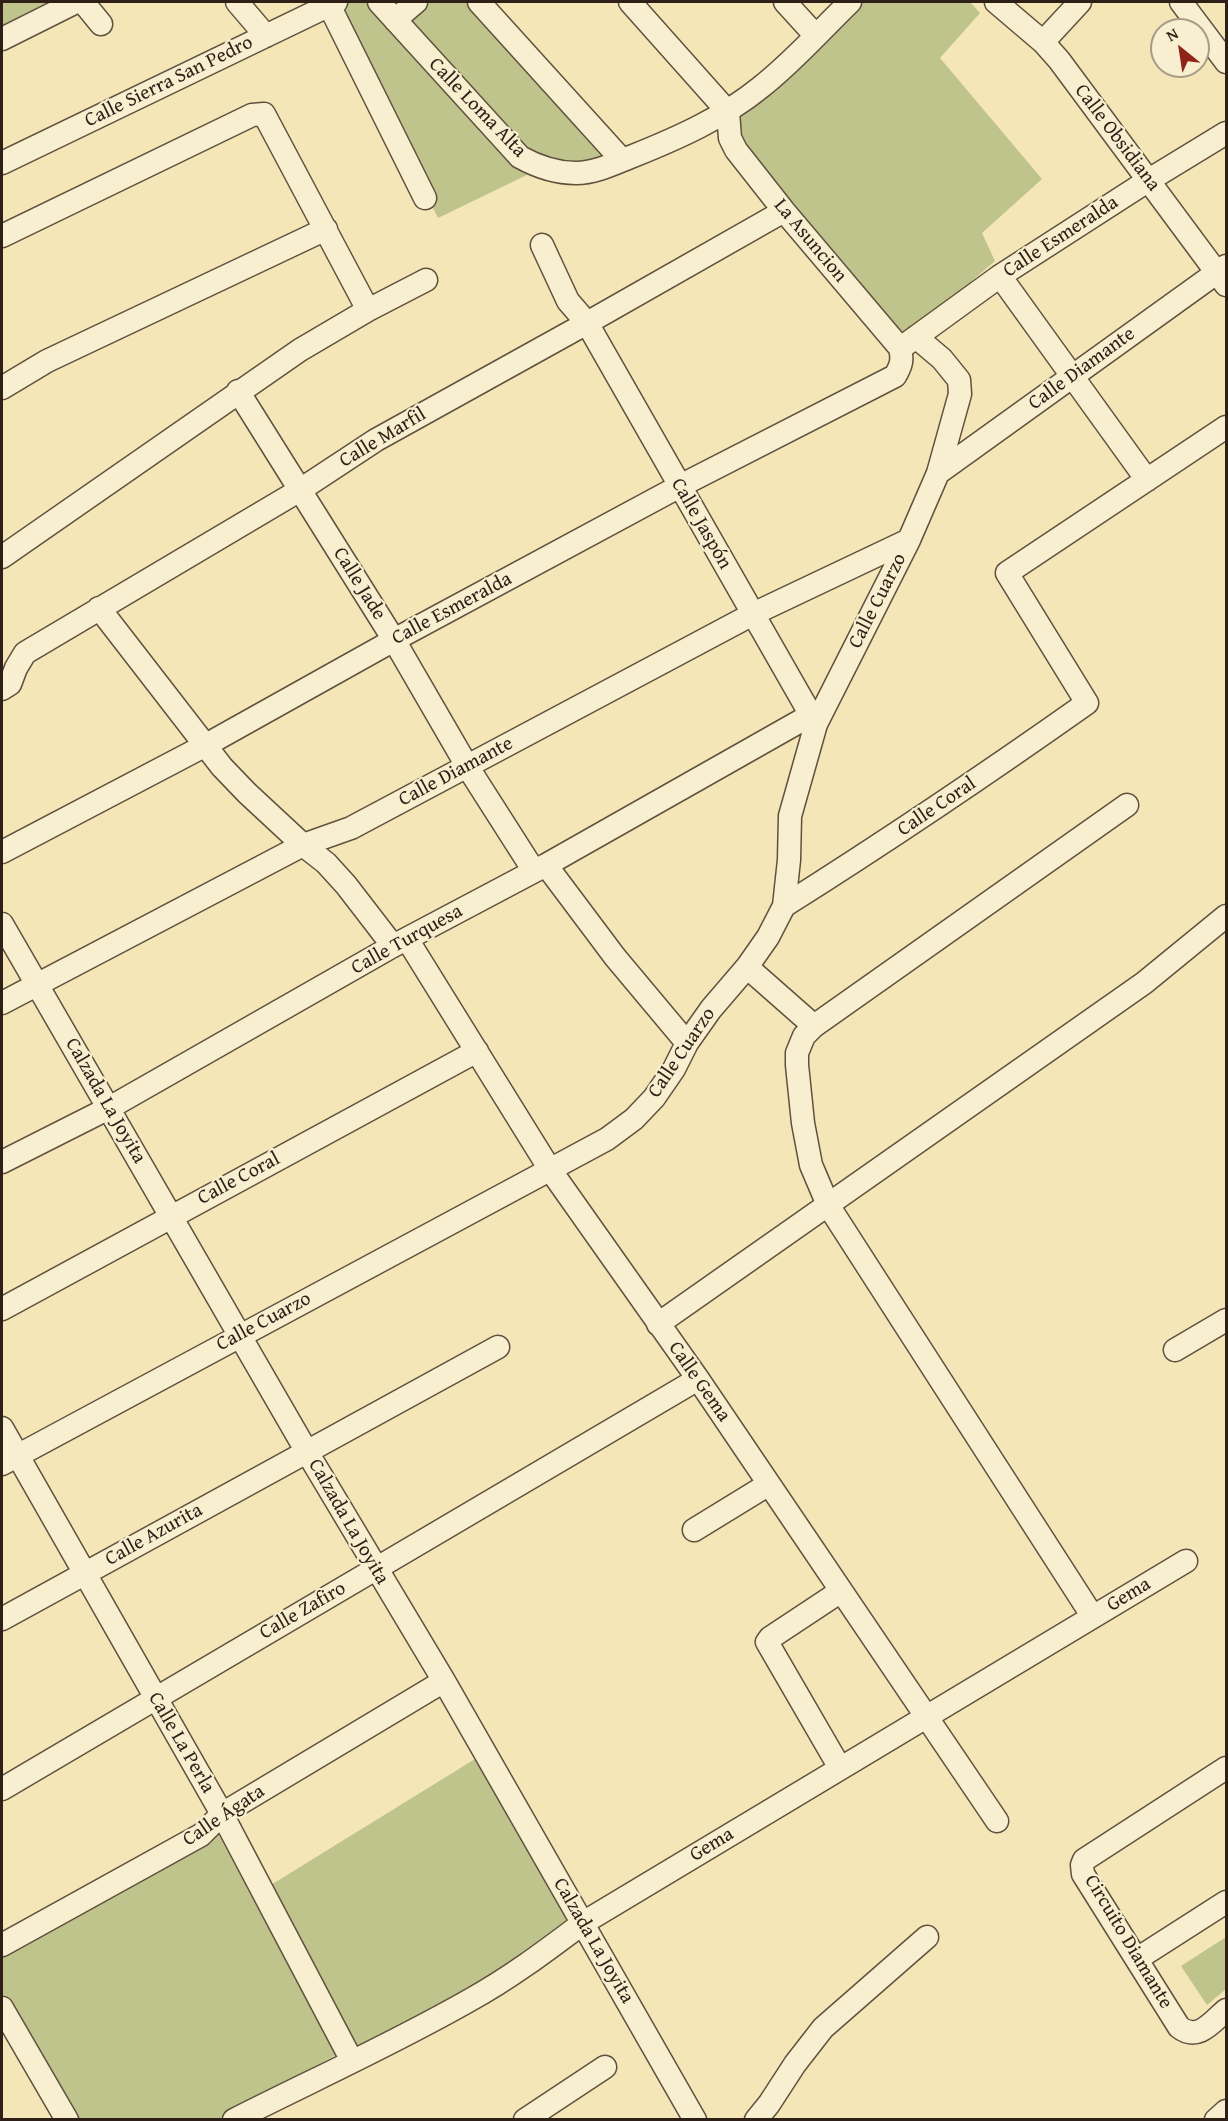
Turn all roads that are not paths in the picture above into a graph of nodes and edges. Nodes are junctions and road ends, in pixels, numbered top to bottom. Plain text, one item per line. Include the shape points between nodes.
1 (76, 2) edge
2 (83, 2) edge
3 (237, 2) edge
4 (380, 2) edge
5 (416, 2) edge
6 (479, 2) edge
7 (630, 2) edge
8 (784, 2) edge
9 (850, 2) edge
10 (996, 2) edge
11 (1080, 2) edge
12 (1182, 2) edge
13 (333, 3) edge
14 (395, 20) junction
15 (100, 24) dead end
16 (266, 36) junction
17 (816, 36) junction
18 (2, 39) edge
19 (1043, 42) junction
20 (1227, 62) edge
21 (728, 112) junction
22 (1227, 133) edge
23 (622, 160) junction
24 (2, 163) edge
25 (1149, 180) junction
26 (425, 198) dead end
27 (784, 211) junction
28 (326, 229) junction
29 (2, 237) edge
30 (542, 245) dead end
31 (1223, 275) edge
32 (1000, 276) junction
33 (426, 280) dead end
34 (368, 310) junction
35 (587, 323) junction
36 (906, 350) junction
37 (1071, 377) junction
38 (2, 388) edge
39 (238, 391) junction
40 (1227, 426) edge
41 (938, 473) junction
42 (1147, 480) junction
43 (680, 486) junction
44 (300, 490) junction
45 (909, 540) junction
46 (2, 556) edge
47 (99, 608) junction
48 (753, 614) junction
49 (394, 640) junction
50 (2, 689) edge
51 (813, 719) junction
52 (206, 746) junction
53 (467, 766) junction
54 (1127, 805) dead end
55 (303, 845) junction
56 (2, 852) edge
57 (540, 868) junction
58 (784, 906) junction
59 (1227, 916) edge
60 (2, 924) edge
61 (400, 943) junction
62 (747, 968) junction
63 (37, 984) junction
64 (2, 1003) edge
65 (814, 1026) junction
66 (687, 1043) junction
67 (477, 1051) junction
68 (109, 1108) junction
69 (2, 1162) edge
70 (549, 1168) junction
71 (828, 1205) junction
72 (171, 1216) junction
73 (2, 1309) edge
74 (1227, 1320) edge
75 (658, 1324) junction
76 (240, 1336) junction
77 (498, 1347) dead end
78 (1175, 1350) dead end
79 (698, 1379) junction
80 (2, 1428) edge
81 (307, 1452) junction
82 (9, 1459) edge
83 (769, 1484) junction
84 (694, 1530) dead end
85 (1186, 1561) dead end
86 (376, 1569) junction
87 (84, 1574) junction
88 (841, 1590) junction
89 (1093, 1617) junction
90 (2, 1619) edge
91 (444, 1682) junction
92 (155, 1698) junction
93 (926, 1716) junction
94 (840, 1768) junction
95 (1227, 1768) edge
96 (2, 1789) edge
97 (222, 1814) junction
98 (997, 1821) dead end
99 (1227, 1902) edge
100 (584, 1923) junction
101 (927, 1937) dead end
102 (2, 1944) edge
103 (1137, 1959) junction
104 (2, 2008) edge
105 (1227, 2010) edge
106 (352, 2061) junction
107 (605, 2067) dead end
108 (1227, 2111) edge
109 (67, 2120) edge
110 (234, 2120) edge
111 (525, 2120) edge
112 (695, 2120) edge
113 (756, 2120) edge
114 (1216, 2120) edge

1 - 18 street
2 - 15 street
3 - 16 street
4 - 14 street, Calle Loma Alta
5 - 14 street
6 - 23 street
7 - 21 street
8 - 17 street
9 - 17 street, Calle Loma Alta
10 - 19 street, Calle Obsidiana
11 - 19 street
12 - 20 street
13 - 16 street, Calle Sierra San Pedro
13 - 26 street
14 - 23 street, Calle Loma Alta via 520,157 553,171 578,173
16 - 24 street, Calle Sierra San Pedro
17 - 21 street, Calle Loma Alta via 763,86
19 - 25 street, Calle Obsidiana
21 - 23 street, Calle Loma Alta
21 - 27 street, La Asuncion via 730,138 736,150
22 - 25 street, Calle Esmeralda
25 - 31 street, Calle Obsidiana
25 - 32 street, Calle Esmeralda
27 - 35 street, Calle Marfil
27 - 36 street, La Asuncion
28 - 29 street via 264,114 259,113
28 - 34 street
28 - 38 street via 47,361
30 - 35 street, Calle Jaspón via 568,301
31 - 37 street, Calle Diamante
32 - 36 street, Calle Esmeralda
32 - 37 street
33 - 34 street
34 - 39 street
35 - 43 street, Calle Jaspón
35 - 44 street, Calle Marfil via 376,440
36 - 41 street, Calle Cuarzo via 942,359 959,380 960,394
36 - 43 street, Calle Esmeralda via 895,376
37 - 41 street, Calle Diamante
37 - 42 street
39 - 44 street, Calle Jade
39 - 46 street
40 - 42 street
41 - 45 street, Calle Cuarzo
42 - 58 street, Calle Coral via 1007,573 1087,702 951,798
43 - 48 street, Calle Jaspón
43 - 49 street, Calle Esmeralda
44 - 47 street, Calle Marfil
44 - 49 street, Calle Jade
45 - 48 street, Calle Diamante
45 - 51 street, Calle Cuarzo
47 - 50 street, Calle Marfil via 25,653 10,684
47 - 52 street, Calle Gema
48 - 51 street, Calle Jaspón
48 - 53 street, Calle Diamante
49 - 52 street, Calle Esmeralda
49 - 53 street, Calle Jade
51 - 57 street, Calle Turquesa
51 - 58 street, Calle Cuarzo via 790,816
52 - 55 street, Calle Gema via 247,793
52 - 56 street, Calle Esmeralda
53 - 55 street, Calle Diamante via 351,828
53 - 57 street, Calle Jade
54 - 65 street
55 - 61 street, Calle Gema via 326,863
55 - 63 street, Calle Diamante
57 - 61 street, Calle Turquesa
57 - 66 street, Calle Jade
58 - 62 street, Calle Cuarzo
59 - 71 street via 1144,983
60 - 63 street, Calzada La Joyita
61 - 67 street, Calle Gema
61 - 68 street, Calle Turquesa
62 - 65 street
62 - 66 street, Calle Cuarzo
63 - 64 street, Calle Diamante
63 - 68 street, Calzada La Joyita
65 - 71 street via 804,1036 797,1065 811,1165
66 - 70 street, Calle Cuarzo via 654,1098 634,1119 607,1139
67 - 70 street, Calle Gema
67 - 72 street, Calle Coral
68 - 69 street, Calle Turquesa
68 - 72 street, Calzada La Joyita
70 - 75 street, Calle Gema
70 - 76 street, Calle Cuarzo
71 - 75 street
71 - 89 street
72 - 73 street, Calle Coral
72 - 76 street, Calzada La Joyita
74 - 78 street
75 - 79 street, Calle Gema
76 - 81 street, Calzada La Joyita
76 - 82 street, Calle Cuarzo
77 - 81 street, Calle Azurita
79 - 83 street, Calle Gema
79 - 86 street, Calle Zafiro
80 - 82 street, Calle La Perla
81 - 86 street, Calzada La Joyita
81 - 87 street, Calle Azurita
82 - 87 street, Calle La Perla
83 - 84 street
83 - 88 street, Calle Gema
85 - 89 street, Gema
86 - 91 street, Calzada La Joyita
86 - 92 street, Calle Zafiro
87 - 90 street, Calle Azurita
87 - 92 street, Calle La Perla
88 - 93 street, Calle Gema
88 - 94 street via 767,1642
89 - 93 street, Gema
91 - 97 street, Calle Ágata
91 - 100 street, Calzada La Joyita
92 - 96 street, Calle Zafiro
92 - 97 street, Calle La Perla
93 - 94 street, Gema
93 - 98 street, Calle Gema
94 - 100 street, Gema
95 - 103 street, Circuito Diamante via 1084,1860 1083,1874
97 - 102 street, Calle Ágata via 201,1835
97 - 106 street, Calle La Perla
99 - 103 street
100 - 106 street, Gema via 472,1999
100 - 112 street, Calzada La Joyita
101 - 113 street via 823,2028
103 - 105 street, Circuito Diamante via 1179,2027 1188,2033 1201,2031
104 - 109 street
106 - 110 street, Gema
107 - 111 street
108 - 114 street

